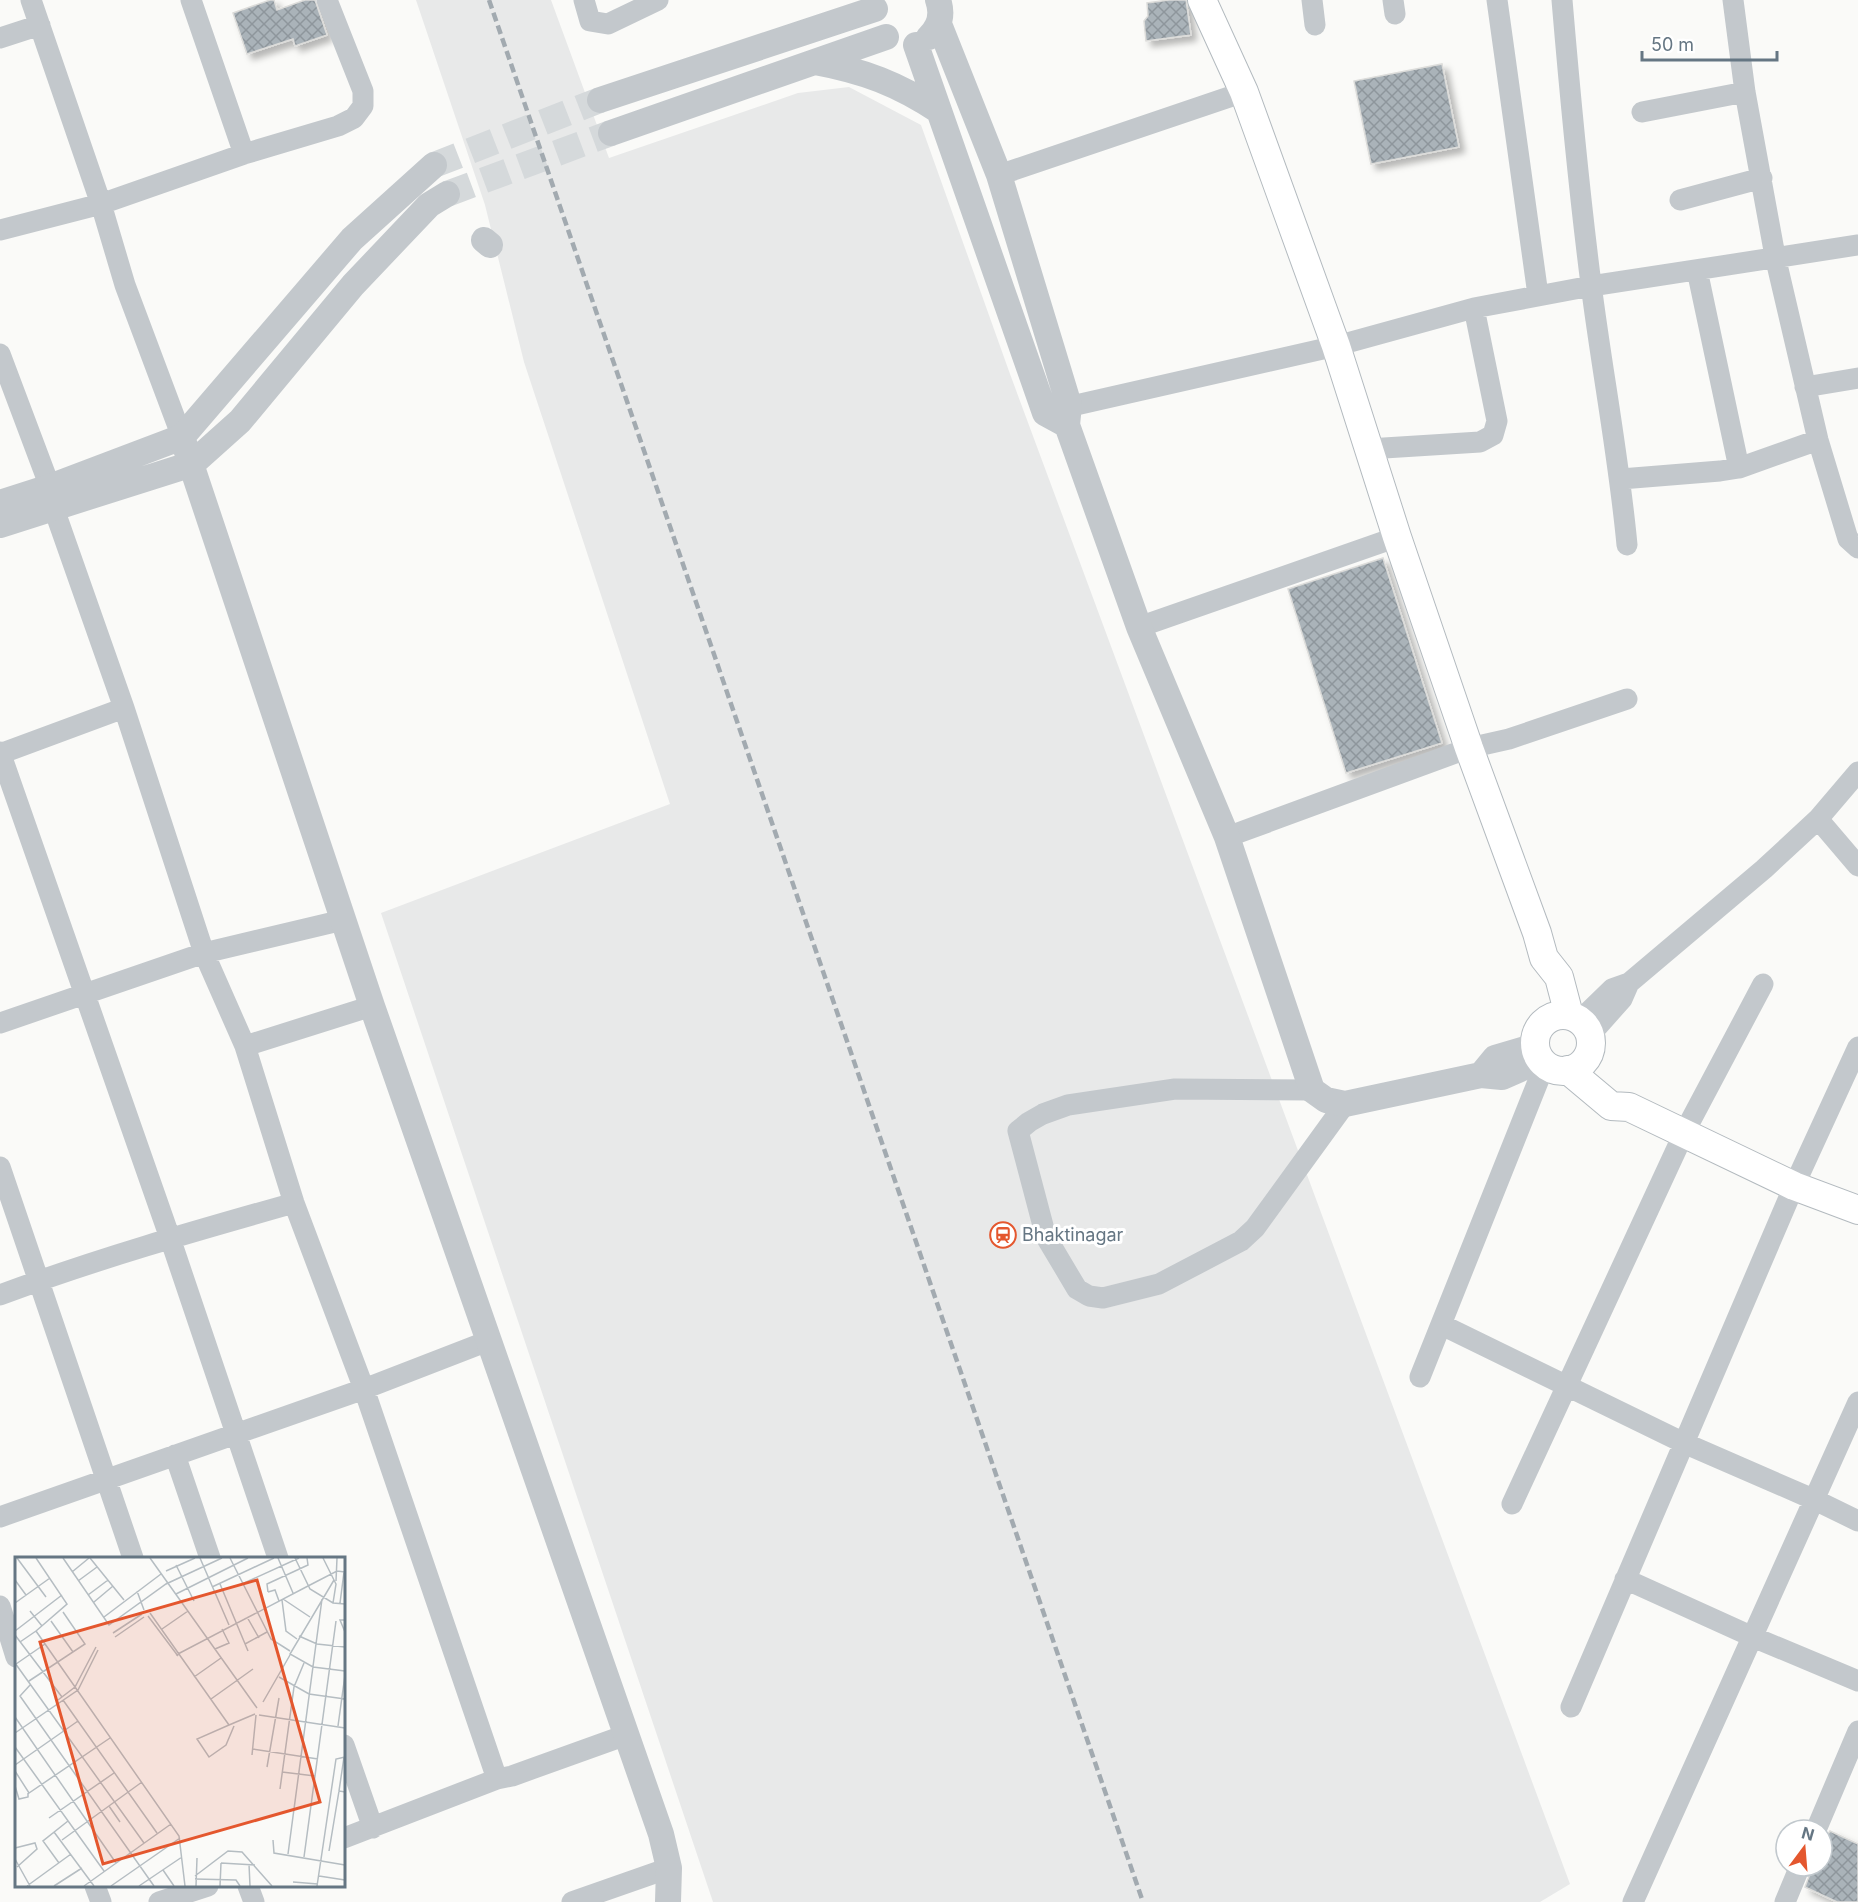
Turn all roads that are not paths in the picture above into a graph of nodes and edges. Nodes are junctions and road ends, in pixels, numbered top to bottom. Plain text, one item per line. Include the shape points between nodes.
1 (31, 0) edge
2 (191, 0) edge
3 (327, 0) edge
4 (584, 0) edge
5 (658, 0) edge
6 (846, 0) edge
7 (1203, 0) edge
8 (1312, 0) edge
9 (1497, 0) edge
10 (1562, 0) edge
11 (1735, 0) edge
12 (877, 4) edge
13 (938, 12) edge
14 (1315, 24) dead end
15 (40, 25) junction
16 (814, 29) junction
17 (886, 37) junction
18 (0, 38) edge
19 (916, 45) junction
20 (813, 62) junction
21 (1244, 92) junction
22 (1745, 92) junction
23 (600, 100) tunnel mouth
24 (939, 111) junction
25 (1642, 112) dead end
26 (611, 133) tunnel mouth
27 (244, 154) junction
28 (434, 165) tunnel mouth
29 (999, 175) junction
30 (1762, 178) junction
31 (447, 194) tunnel mouth
32 (1680, 200) dead end
33 (101, 204) junction
34 (0, 230) edge
35 (1858, 244) edge
36 (1775, 256) junction
37 (1698, 270) junction
38 (1591, 286) junction
39 (1538, 296) junction
40 (1474, 308) junction
41 (1336, 346) junction
42 (0, 354) edge
43 (1858, 378) edge
44 (1805, 387) junction
45 (1060, 414) junction
46 (182, 436) junction
47 (1818, 440) junction
48 (1368, 449) junction
49 (192, 464) junction
50 (1739, 468) junction
51 (1621, 479) junction
52 (52, 498) junction
53 (0, 503) edge
54 (0, 525) edge
55 (1397, 537) junction
56 (1627, 545) dead end
57 (1858, 548) edge
58 (1139, 627) junction
59 (1627, 699) dead end
60 (124, 708) junction
61 (1469, 748) junction
62 (0, 753) edge
63 (1858, 772) edge
64 (1818, 819) junction
65 (1227, 837) junction
66 (1858, 866) edge
67 (343, 920) junction
68 (204, 953) junction
69 (1763, 984) dead end
70 (86, 993) junction
71 (372, 1006) junction
72 (1573, 1022) junction
73 (0, 1023) edge
74 (245, 1046) junction
75 (1858, 1047) edge
76 (1554, 1061) junction
77 (1312, 1090) junction
78 (1345, 1104) junction
79 (1684, 1133) junction
80 (0, 1167) edge
81 (1794, 1185) junction
82 (294, 1203) junction
83 (1858, 1210) edge
84 (170, 1238) junction
85 (39, 1280) junction
86 (0, 1295) edge
87 (1442, 1325) junction
88 (488, 1341) junction
89 (1420, 1377) dead end
90 (1568, 1386) junction
91 (364, 1389) junction
92 (1858, 1402) edge
93 (235, 1435) junction
94 (1684, 1443) junction
95 (175, 1455) junction
96 (105, 1479) junction
97 (1815, 1500) junction
98 (1512, 1504) dead end
99 (0, 1517) edge
100 (1858, 1521) edge
101 (133, 1557) edge
102 (210, 1557) edge
103 (278, 1557) edge
104 (1625, 1579) junction
105 (0, 1606) edge
106 (1753, 1637) junction
107 (15, 1653) edge
108 (1858, 1681) edge
109 (1570, 1707) dead end
110 (1858, 1731) edge
111 (626, 1734) junction
112 (345, 1748) edge
113 (497, 1779) junction
114 (1821, 1818) edge
115 (373, 1828) junction
116 (345, 1838) edge
117 (669, 1868) junction
118 (1795, 1878) edge
119 (95, 1887) edge
120 (205, 1887) edge
121 (248, 1887) edge
122 (101, 1902) edge
123 (159, 1902) edge
124 (254, 1902) edge
125 (572, 1902) edge
126 (668, 1902) edge
127 (1633, 1902) edge
128 (1785, 1902) edge

1 - 15 street
2 - 27 street
3 - 27 street via 363,91 363,106 354,118 338,126
4 - 5 street via 590,21 608,24
6 - 16 street
7 - 21 main road
8 - 14 street
9 - 39 street
10 - 38 street
11 - 22 street
12 - 16 street
12 - 17 street via 879,28
13 - 19 street via 934,33
13 - 29 street
15 - 18 street
15 - 33 street
16 - 23 street
17 - 19 street via 895,43
17 - 20 street
19 - 24 street
20 - 24 street via 867,74 910,92
20 - 26 street
21 - 29 street
21 - 41 main road
22 - 25 street
22 - 30 street
24 - 45 street
27 - 33 street
28 - 46 street via 352,239
29 - 45 street
30 - 32 street
30 - 36 street
31 - 49 street via 429,205 353,285 240,421
33 - 34 street
33 - 46 street via 124,285
35 - 36 street
36 - 37 street
36 - 44 street
37 - 38 street
37 - 50 street
38 - 39 street
38 - 51 street
39 - 40 street
40 - 41 street
40 - 48 street via 1497,420 1493,435 1480,442
41 - 45 street
41 - 48 main road
42 - 52 street
43 - 44 street
44 - 47 street
45 - 58 street
46 - 49 street
46 - 52 street
47 - 50 street
47 - 57 street via 1848,539
48 - 55 main road
49 - 52 street
49 - 67 street
50 - 51 street
51 - 56 street
52 - 53 street
52 - 54 street
52 - 60 street
55 - 58 street
55 - 61 main road
58 - 65 street
59 - 61 street via 1509,739
60 - 62 street
60 - 68 street
61 - 65 street
61 - 72 main road via 1544,958 1540,982
62 - 70 street
63 - 64 street
64 - 66 street
64 - 72 street via 1629,982 1612,989
65 - 77 street
67 - 68 street
67 - 71 street
68 - 70 street
68 - 74 street
69 - 79 street
70 - 73 street
70 - 84 street
71 - 74 street
71 - 88 street
72 - 76 main road via 1545,1021 1539,1028
72 - 76 main road via 1590,1050 1586,1059
74 - 82 street
75 - 81 street
76 - 78 street via 1502,1077 1481,1075
76 - 79 main road via 1611,1106 1629,1107
76 - 87 street
77 - 78 street via 1326,1100
77 - 78 street via 1175,1089 1068,1105 1042,1114 1018,1131 1046,1237 1077,1289 1103,1298 1158,1284 1241,1241 1255,1228
79 - 81 main road
79 - 90 street
80 - 85 street
81 - 83 main road
81 - 94 street
82 - 84 street
82 - 91 street
84 - 85 street
84 - 93 street
85 - 86 street
85 - 96 street
87 - 89 street
87 - 90 street
88 - 91 street
88 - 111 street
90 - 94 street
90 - 98 street
91 - 93 street
91 - 113 street
92 - 97 street
93 - 95 street
93 - 103 street
94 - 97 street
94 - 104 street
95 - 96 street
95 - 102 street
96 - 99 street
96 - 101 street
97 - 100 street
97 - 106 street
104 - 106 street
104 - 109 street
105 - 107 street
106 - 108 street
106 - 127 street
110 - 114 street
111 - 113 street
111 - 117 street
112 - 115 street
113 - 115 street
115 - 116 street
117 - 125 street
117 - 126 street
118 - 128 street
119 - 122 street
120 - 123 street
121 - 124 street

